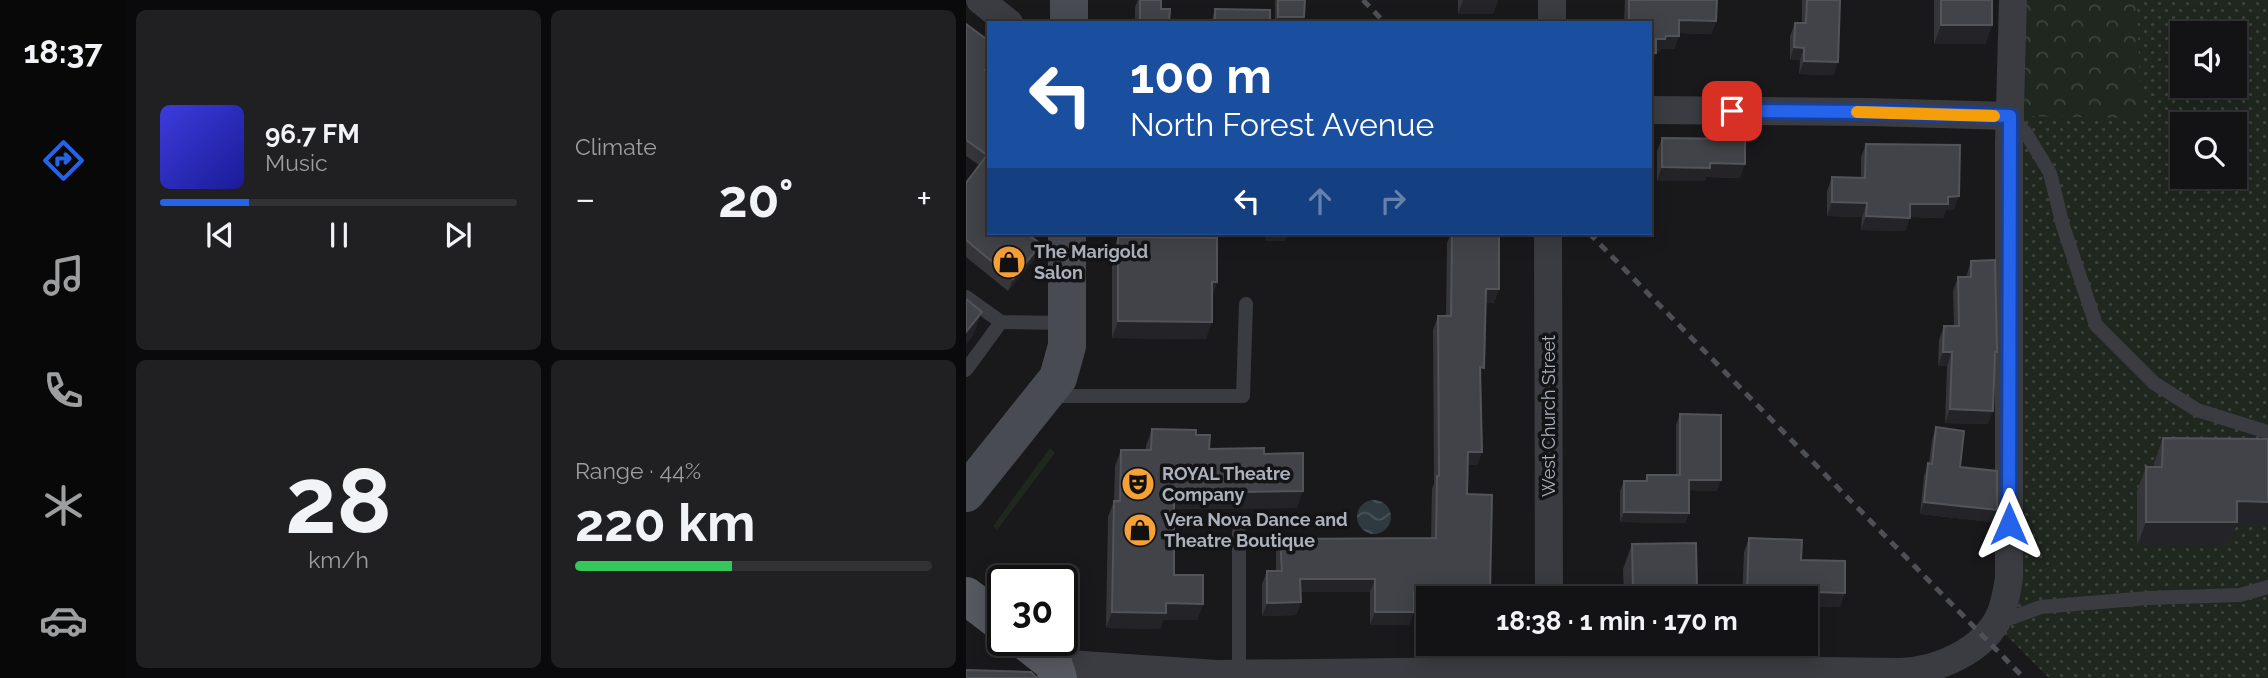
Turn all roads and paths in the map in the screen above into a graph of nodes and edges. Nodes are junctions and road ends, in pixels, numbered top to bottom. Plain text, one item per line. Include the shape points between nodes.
1 (980, 0) edge
2 (1069, 0) edge
3 (1552, 0) edge
4 (2013, 0) edge
5 (1006, 21) edge
6 (1069, 21) edge
7 (1552, 21) edge
8 (1652, 110) edge
9 (2010, 116) junction
10 (1068, 235) edge
11 (1548, 235) edge
12 (966, 297) edge
13 (1246, 304) dead end
14 (1001, 322) junction
15 (1068, 324) junction
16 (966, 370) edge
17 (1044, 396) junction
18 (2268, 432) edge
19 (966, 493) edge
20 (1239, 533) dead end
21 (1549, 586) edge
22 (2268, 587) edge
23 (966, 596) edge
24 (987, 612) edge
25 (1995, 624) junction
26 (1045, 660) edge
27 (1548, 664) edge
28 (1949, 670) edge
29 (1167, 674) edge
30 (1239, 676) edge

1 - 5 street
2 - 6 main road
3 - 7 street
4 - 9 street
8 - 9 street
9 - 18 lane via 2050,173 2096,325 2154,383 2197,410
9 - 25 street via 2009,578
10 - 15 main road
11 - 21 street, West Church Street
12 - 14 lane
13 - 17 lane via 1243,396
14 - 15 lane
14 - 16 lane
15 - 17 main road via 1058,378
17 - 19 main road
20 - 30 lane
22 - 25 lane via 2240,595 2041,607
23 - 24 main road
25 - 28 street
26 - 29 street
27 - 28 street via 1900,673
27 - 30 street
29 - 30 street

